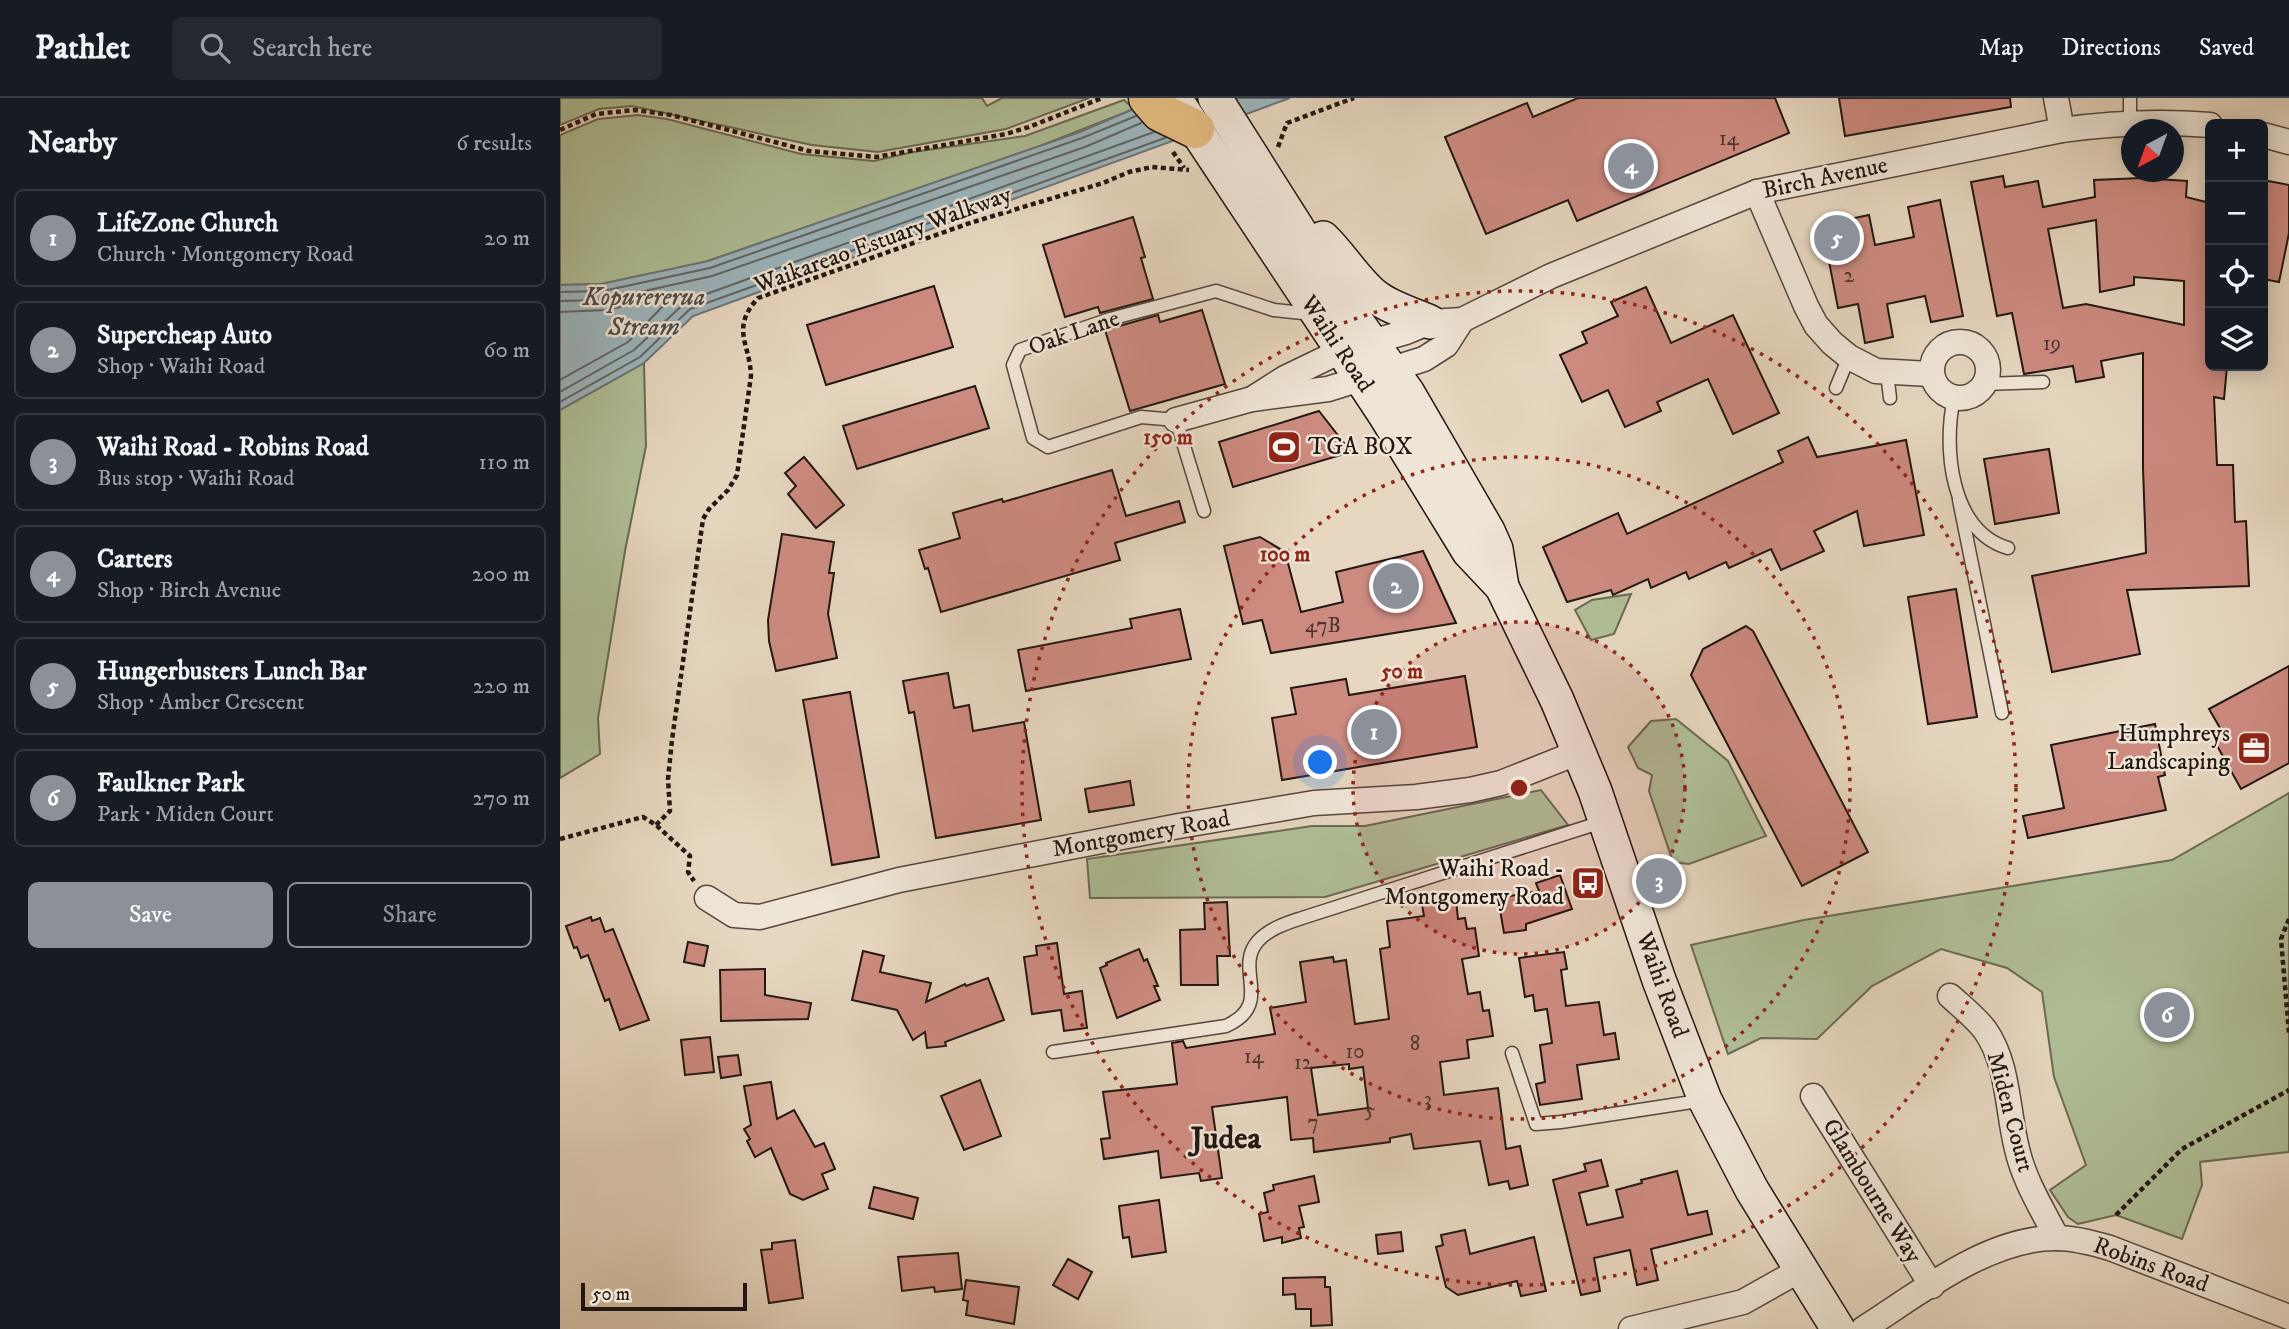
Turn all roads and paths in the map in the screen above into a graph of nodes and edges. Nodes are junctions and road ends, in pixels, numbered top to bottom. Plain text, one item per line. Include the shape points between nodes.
1 (1102, 98) edge
2 (1148, 98) edge
3 (1354, 98) edge
4 (2056, 98) edge
5 (2130, 98) edge
6 (2130, 119) edge
7 (2184, 122) edge
8 (2121, 124) edge
9 (2205, 124) edge
10 (560, 130) edge
11 (2062, 130) junction
12 (1204, 131) edge
13 (2268, 136) edge
14 (2289, 142) edge
15 (1278, 150) dead end
16 (1757, 192) junction
17 (1280, 198) junction
18 (1316, 314) junction
19 (1446, 321) junction
20 (1849, 358) junction
21 (1366, 360) junction
22 (1930, 374) junction
23 (2043, 382) dead end
24 (1985, 384) junction
25 (1836, 388) dead end
26 (1954, 398) junction
27 (1252, 399) junction
28 (1176, 420) junction
29 (1959, 500) junction
30 (1203, 511) dead end
31 (2008, 548) dead end
32 (2002, 713) dead end
33 (1579, 752) junction
34 (1605, 821) junction
35 (656, 825) junction
36 (560, 839) edge
37 (707, 898) joint
38 (2289, 919) edge
39 (1950, 996) dead end
40 (2289, 1033) edge
41 (1053, 1052) dead end
42 (1512, 1053) dead end
43 (2289, 1090) edge
44 (1813, 1096) dead end
45 (1705, 1100) junction
46 (2116, 1214) dead end
47 (2057, 1238) junction
48 (1800, 1270) junction
49 (1932, 1286) junction
50 (2289, 1317) edge
51 (1632, 1329) edge
52 (1838, 1329) edge
53 (1863, 1329) edge

1 - 10 path via 1006,134 876,157 809,151 635,110 596,114
2 - 12 highway via 1160,111
3 - 15 path via 1287,123
4 - 11 street
5 - 6 lane
7 - 9 street, Birch Avenue
8 - 11 street, Birch Avenue
11 - 16 street, Birch Avenue
12 - 17 main road, Waihi Road via 1241,139
12 - 18 main road, Waihi Road
12 - 35 path, Waikareao Estuary Walkway via 1185,169 1152,167 1129,172 758,298 743,328 751,360 750,400 737,475 703,519 668,779 670,811
13 - 14 street
16 - 19 street, Birch Avenue
16 - 20 street via 1816,326
17 - 19 main road via 1339,253 1375,296 1392,306
17 - 21 main road, Waihi Road
18 - 21 main road, Waihi Road
18 - 28 lane, Oak Lane via 1274,310 1216,291 1110,319 1020,350 1013,365 1033,438 1048,447 1141,417
19 - 21 street, Birch Avenue
19 - 21 street, Birch Avenue via 1446,345 1424,359
20 - 22 street via 1889,385
20 - 25 lane
21 - 27 street, Oak Lane via 1285,378
21 - 27 street, Oak Lane via 1328,389
21 - 33 main road, Waihi Road via 1409,395 1488,531 1502,587
22 - 24 street via 1937,353 1953,342 1962,342 1985,356 1989,374
22 - 26 street via 1938,388
23 - 24 lane
24 - 26 street via 1972,396
26 - 29 lane via 1948,441
27 - 28 street, Oak Lane
28 - 30 lane
29 - 31 lane via 1980,534
29 - 32 lane
33 - 34 main road, Waihi Road
33 - 37 street, Montgomery Road via 1501,783 1470,790 1314,803 1179,826 899,880 760,917 734,915
34 - 41 lane via 1273,930 1253,950 1249,1009 1226,1026
34 - 45 main road, Waihi Road
35 - 36 path via 643,817
35 - 37 path via 690,856 688,873
38 - 40 path via 2281,939
39 - 47 street, Miden Court via 1977,1021 2000,1062 2023,1168
42 - 45 lane via 1535,1124
43 - 46 path via 2182,1149
44 - 49 street, Glambourne Way
45 - 48 main road, Waihi Road
47 - 49 street, Robins Road via 2001,1248
47 - 50 street, Robins Road via 2110,1248
48 - 51 street via 1743,1302
48 - 52 main road, Waihi Road
49 - 53 street, Robins Road

